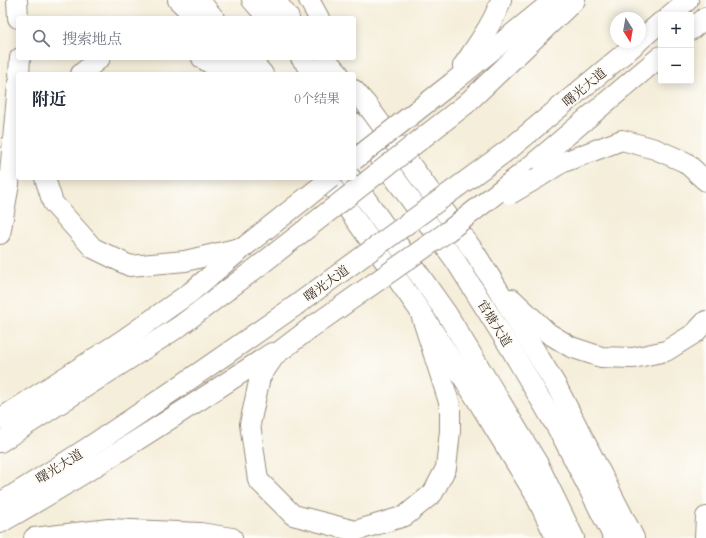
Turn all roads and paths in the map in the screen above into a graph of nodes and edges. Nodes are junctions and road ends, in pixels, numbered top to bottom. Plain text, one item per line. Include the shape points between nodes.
1 (17, 0) edge
2 (178, 0) edge
3 (199, 0) edge
4 (252, 0) edge
5 (275, 0) edge
6 (309, 0) edge
7 (501, 0) edge
8 (554, 0) edge
9 (575, 0) edge
10 (688, 0) edge
11 (674, 12) edge
12 (18, 16) edge
13 (194, 16) edge
14 (212, 16) edge
15 (266, 16) edge
16 (287, 16) edge
17 (318, 16) edge
18 (706, 17) edge
19 (658, 25) edge
20 (694, 27) edge
21 (646, 35) edge
22 (631, 48) edge
23 (658, 59) edge
24 (20, 60) edge
25 (98, 60) edge
26 (205, 60) edge
27 (233, 60) edge
28 (251, 60) edge
29 (303, 60) edge
30 (327, 60) edge
31 (342, 60) edge
32 (19, 72) edge
33 (83, 72) edge
34 (223, 72) edge
35 (242, 72) edge
36 (261, 72) edge
37 (313, 72) edge
38 (337, 72) edge
39 (349, 72) edge
40 (452, 82) junction
41 (356, 87) edge
42 (360, 98) edge
43 (16, 108) edge
44 (356, 126) edge
45 (356, 158) edge
46 (530, 175) junction
47 (46, 180) edge
48 (327, 180) edge
49 (328, 180) edge
50 (352, 180) edge
51 (706, 181) edge
52 (0, 234) edge
53 (244, 247) junction
54 (494, 283) junction
55 (420, 311) junction
56 (706, 321) edge
57 (309, 329) junction
58 (0, 418) edge
59 (0, 442) edge
60 (0, 503) edge
61 (706, 517) edge
62 (0, 523) edge
63 (34, 538) edge
64 (232, 538) edge
65 (556, 538) edge
66 (574, 538) edge
67 (614, 538) edge
68 (634, 538) edge
69 (705, 538) edge

1 - 12 highway
2 - 13 highway
3 - 14 highway
4 - 15 highway
5 - 16 highway
6 - 17 highway
7 - 40 highway via 486,31
8 - 40 highway
9 - 59 highway, bridge via 466,104 255,269 180,326
10 - 11 highway
18 - 20 highway
19 - 21 highway
22 - 60 highway, 曙光大道, bridge via 512,148 295,306 170,394
23 - 46 highway
24 - 32 highway
25 - 33 highway
26 - 34 highway
27 - 35 highway
28 - 36 highway
29 - 37 highway
30 - 38 highway
31 - 39 highway
40 - 45 highway, bridge
41 - 42 highway
42 - 54 highway
43 - 52 highway via 9,184
44 - 67 highway, 官塘大道 via 455,260 511,349 563,438
46 - 51 highway via 622,140 655,148 685,162
46 - 57 highway, bridge
47 - 53 highway via 53,203 93,248 130,266 184,261
48 - 55 highway
49 - 53 highway, bridge
50 - 66 highway via 447,314 538,464
53 - 58 highway via 191,292 123,340
54 - 56 highway via 548,333 571,347 601,356 633,358 666,351 695,333
54 - 68 highway via 557,387
55 - 57 highway via 450,405 446,468 433,493 405,516 355,531 293,515 258,480 250,424 260,377 275,355
55 - 65 highway via 535,494
57 - 62 highway via 144,437
61 - 69 highway
63 - 64 highway via 109,529 200,533

